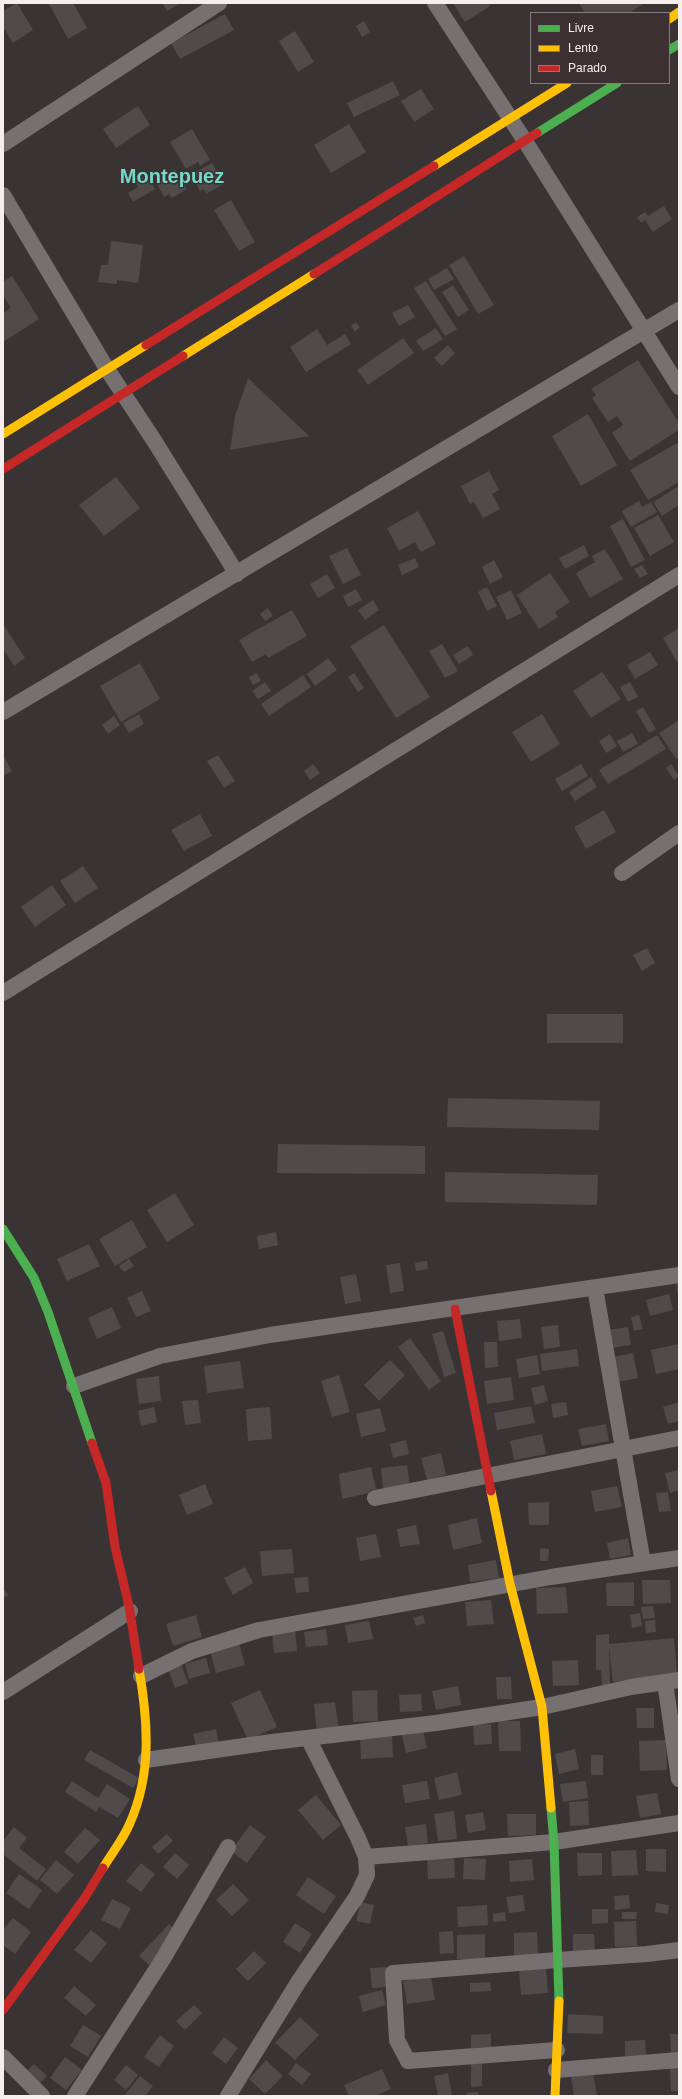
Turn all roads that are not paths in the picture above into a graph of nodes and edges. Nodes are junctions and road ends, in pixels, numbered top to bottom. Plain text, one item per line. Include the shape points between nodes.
1 (219, 3) edge
2 (435, 3) edge
3 (679, 12) edge
4 (670, 18) edge
5 (679, 44) edge
6 (670, 49) edge
7 (565, 84) edge
8 (615, 84) edge
9 (510, 119) junction
10 (525, 141) junction
11 (3, 144) edge
12 (3, 195) edge
13 (337, 226) junction
14 (347, 243) junction
15 (679, 310) edge
16 (644, 332) junction
17 (107, 369) junction
18 (679, 387) edge
19 (123, 393) junction
20 (3, 434) edge
21 (3, 469) edge
22 (237, 574) junction
23 (679, 575) edge
24 (3, 712) edge
25 (679, 833) edge
26 (622, 873) dead end
27 (3, 993) edge
28 (3, 1229) edge
29 (679, 1275) edge
30 (594, 1288) junction
31 (455, 1309) junction
32 (74, 1386) junction
33 (679, 1438) edge
34 (623, 1450) junction
35 (490, 1476) junction
36 (375, 1498) dead end
37 (679, 1558) edge
38 (644, 1564) junction
39 (510, 1584) junction
40 (130, 1611) junction
41 (141, 1676) junction
42 (672, 1681) edge
43 (3, 1692) edge
44 (542, 1707) junction
45 (308, 1738) junction
46 (146, 1760) junction
47 (679, 1779) edge
48 (679, 1823) edge
49 (554, 1842) junction
50 (228, 1848) dead end
51 (366, 1857) junction
52 (679, 1950) edge
53 (557, 1960) junction
54 (3, 2010) edge
55 (557, 2050) junction
56 (3, 2057) edge
57 (679, 2060) edge
58 (556, 2070) junction
59 (42, 2096) edge
60 (75, 2096) edge
61 (228, 2096) edge
62 (555, 2096) edge

1 - 11 street
2 - 9 street
3 - 4 street
5 - 6 street
7 - 9 street
8 - 10 street
9 - 10 street
9 - 13 street
10 - 14 street
10 - 16 street
12 - 17 street
13 - 14 street
13 - 17 street
14 - 19 street
15 - 16 street
16 - 18 street
16 - 22 street
17 - 19 street
17 - 20 street
19 - 21 street
19 - 22 street
22 - 24 street
23 - 27 street
25 - 26 street
28 - 32 street via 34,1278
29 - 30 street
30 - 31 street
30 - 34 street
31 - 32 street via 270,1335 160,1356
31 - 35 street
32 - 40 street via 106,1483 115,1547
33 - 34 street
34 - 35 street
34 - 38 street
35 - 36 street
35 - 39 street
37 - 38 street
38 - 39 street
39 - 41 street via 259,1630 192,1651
39 - 44 street
40 - 41 street
40 - 43 street
41 - 46 street via 148,1740
42 - 44 street via 631,1687
42 - 47 street
44 - 45 street
44 - 49 street
45 - 46 street
45 - 51 street
46 - 54 street via 143,1789 130,1824 84,1900
48 - 49 street
49 - 51 street
49 - 53 street
50 - 60 street via 164,1959
51 - 61 street via 367,1875 357,1896 299,1981
52 - 53 street
53 - 55 street
53 - 55 street via 393,1973 397,2040 408,2061
55 - 58 street
56 - 59 street
57 - 58 street
58 - 62 street

